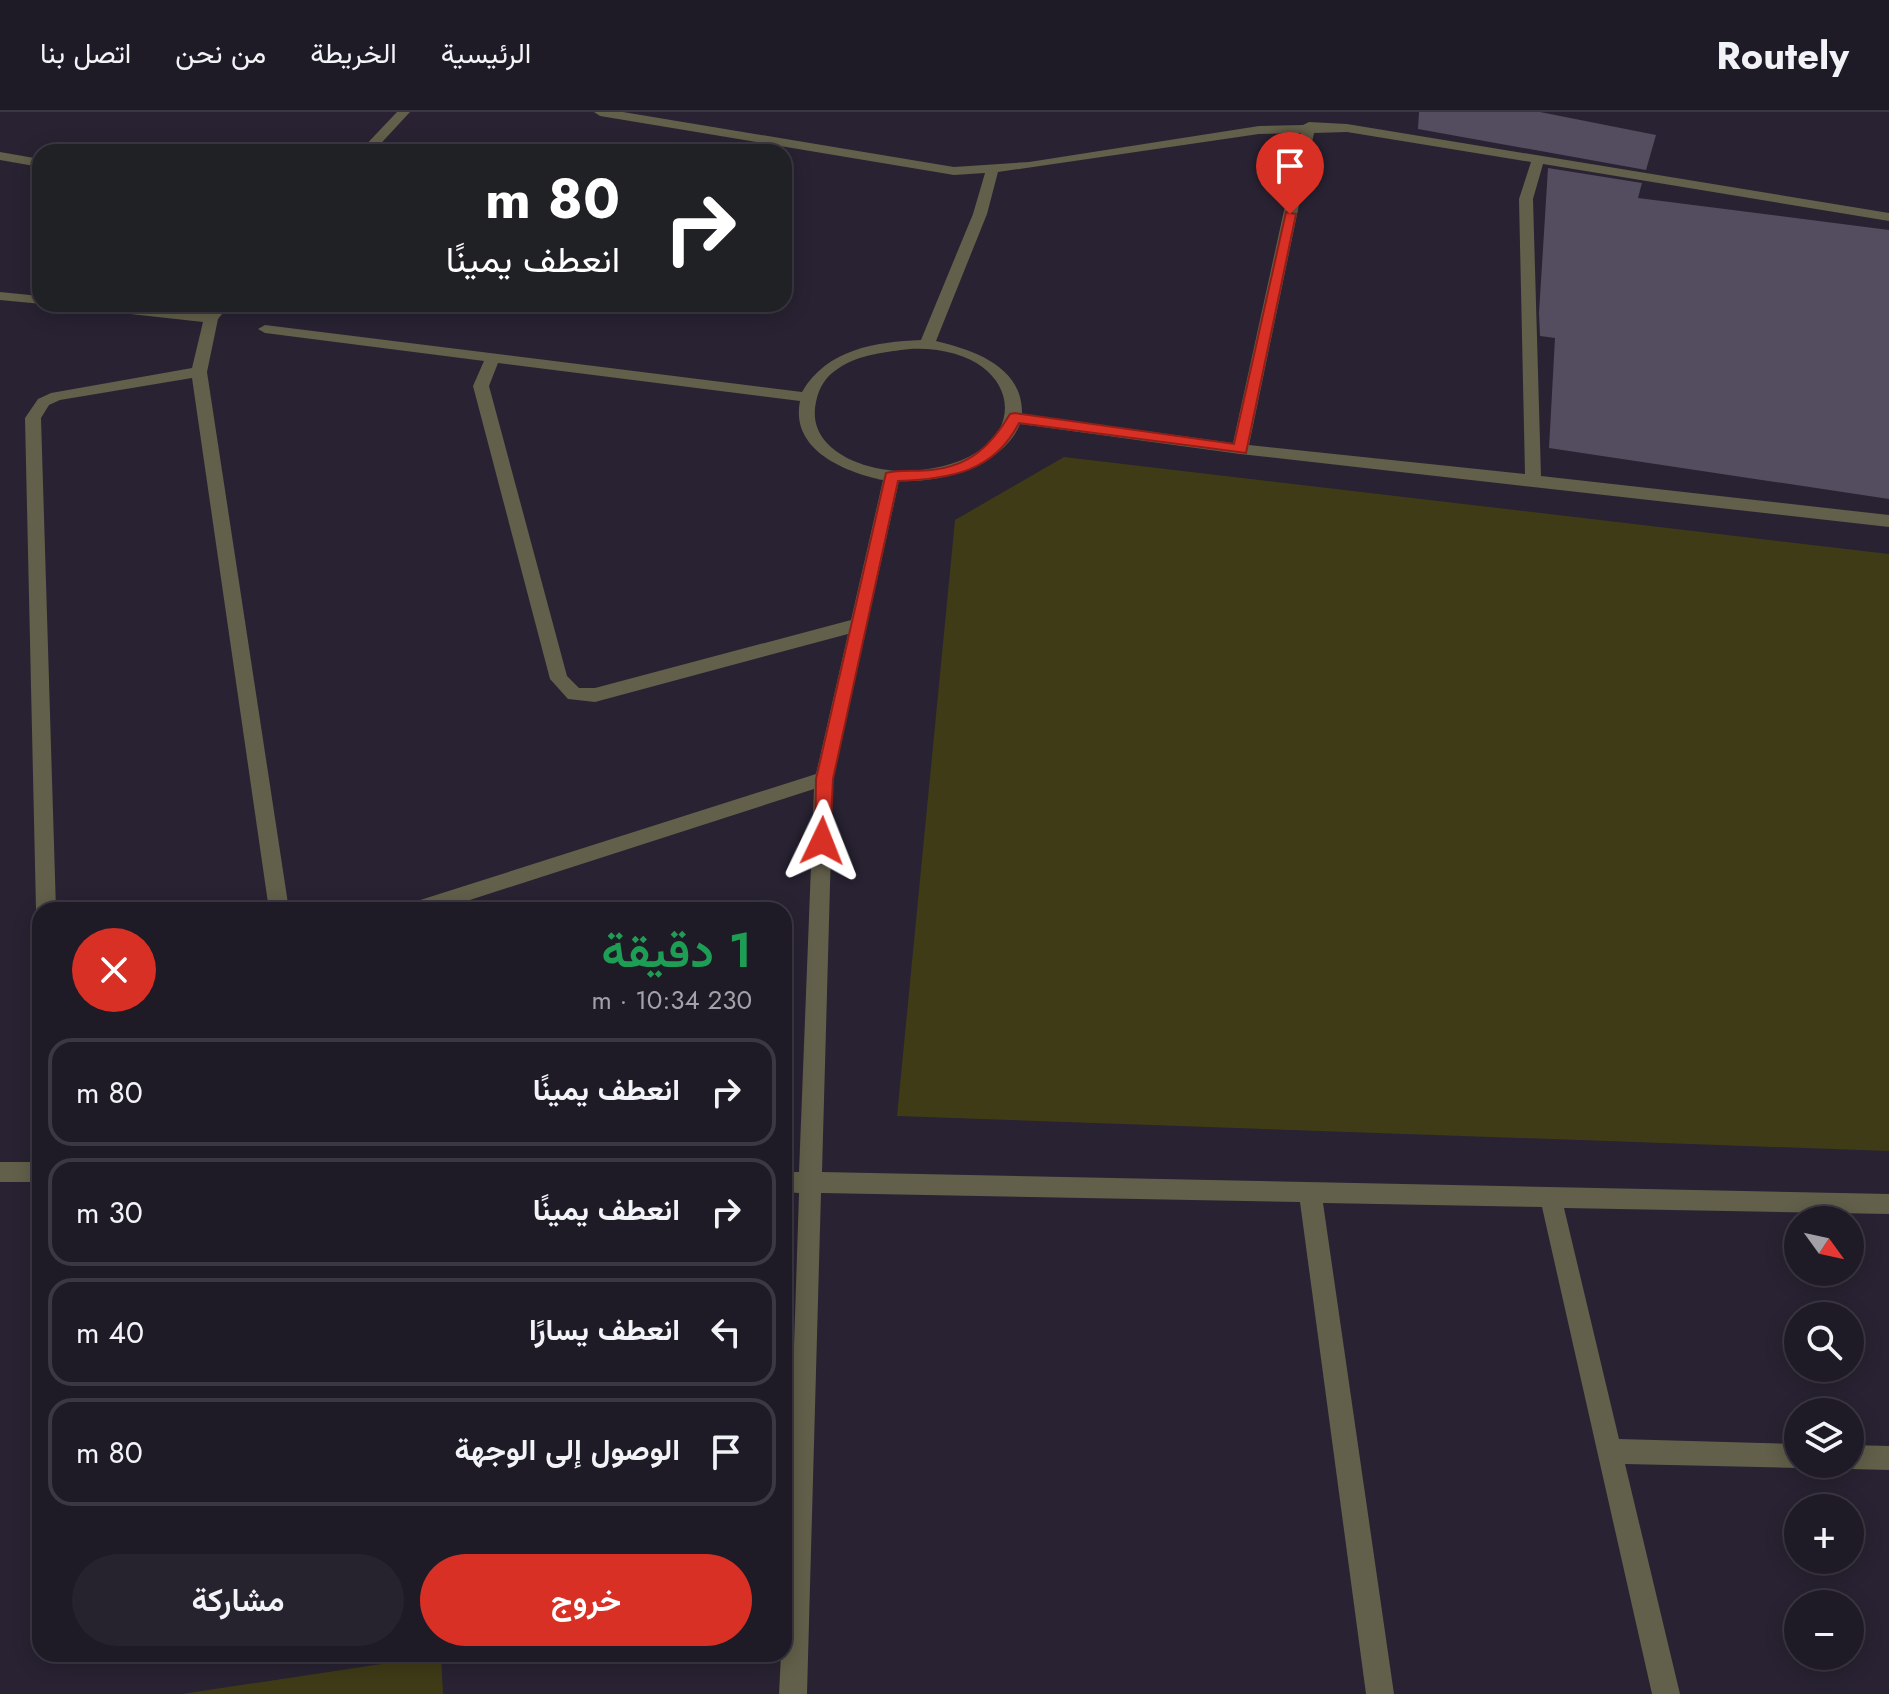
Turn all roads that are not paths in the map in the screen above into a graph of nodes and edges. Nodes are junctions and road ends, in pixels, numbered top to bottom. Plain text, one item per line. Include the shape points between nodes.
1 (404, 112) edge
2 (600, 112) edge
3 (686, 112) edge
4 (665, 122) junction
5 (1309, 126) junction
6 (374, 144) edge
7 (790, 144) edge
8 (792, 144) edge
9 (0, 156) edge
10 (1538, 160) junction
11 (32, 162) edge
12 (992, 171) junction
13 (1889, 217) edge
14 (0, 296) edge
15 (32, 299) edge
16 (153, 312) edge
17 (216, 312) edge
18 (211, 318) junction
19 (265, 329) dead end
20 (927, 344) junction
21 (493, 357) junction
22 (199, 372) junction
23 (807, 397) junction
24 (1015, 418) junction
25 (1240, 449) junction
26 (892, 476) junction
27 (1533, 480) junction
28 (1889, 521) edge
29 (857, 625) junction
30 (824, 779) junction
31 (46, 902) edge
32 (278, 902) edge
33 (439, 902) edge
34 (0, 1172) edge
35 (32, 1172) edge
36 (796, 1183) edge
37 (1310, 1192) junction
38 (1551, 1199) junction
39 (1889, 1204) edge
40 (1611, 1451) junction
41 (1784, 1456) edge
42 (1864, 1457) edge
43 (1889, 1458) edge
44 (793, 1694) edge
45 (1380, 1694) edge
46 (1666, 1694) edge

1 - 6 street
2 - 4 street
3 - 4 street
4 - 7 street
5 - 10 street
5 - 12 street
5 - 25 street
8 - 12 street via 954,171
9 - 11 street
10 - 13 street
10 - 27 street via 1526,199
12 - 20 street
14 - 15 street
16 - 18 street
17 - 18 street
18 - 22 street
19 - 21 street
20 - 23 street via 888,345 851,355 822,373
20 - 24 street via 965,352 995,369 1012,392
21 - 23 street
21 - 29 street via 481,386 559,679 574,694 595,695
22 - 31 street via 56,396 36,408 33,418
22 - 32 street
23 - 26 street via 806,423 822,447 852,466
24 - 25 street
24 - 26 street via 1002,443 973,463 934,475
25 - 27 street
26 - 29 street
27 - 28 street
29 - 30 street
30 - 33 street
30 - 36 street
34 - 35 street
36 - 37 street
36 - 44 street
37 - 38 street
37 - 45 street
38 - 39 street
38 - 40 street
40 - 41 street
40 - 46 street
42 - 43 street

